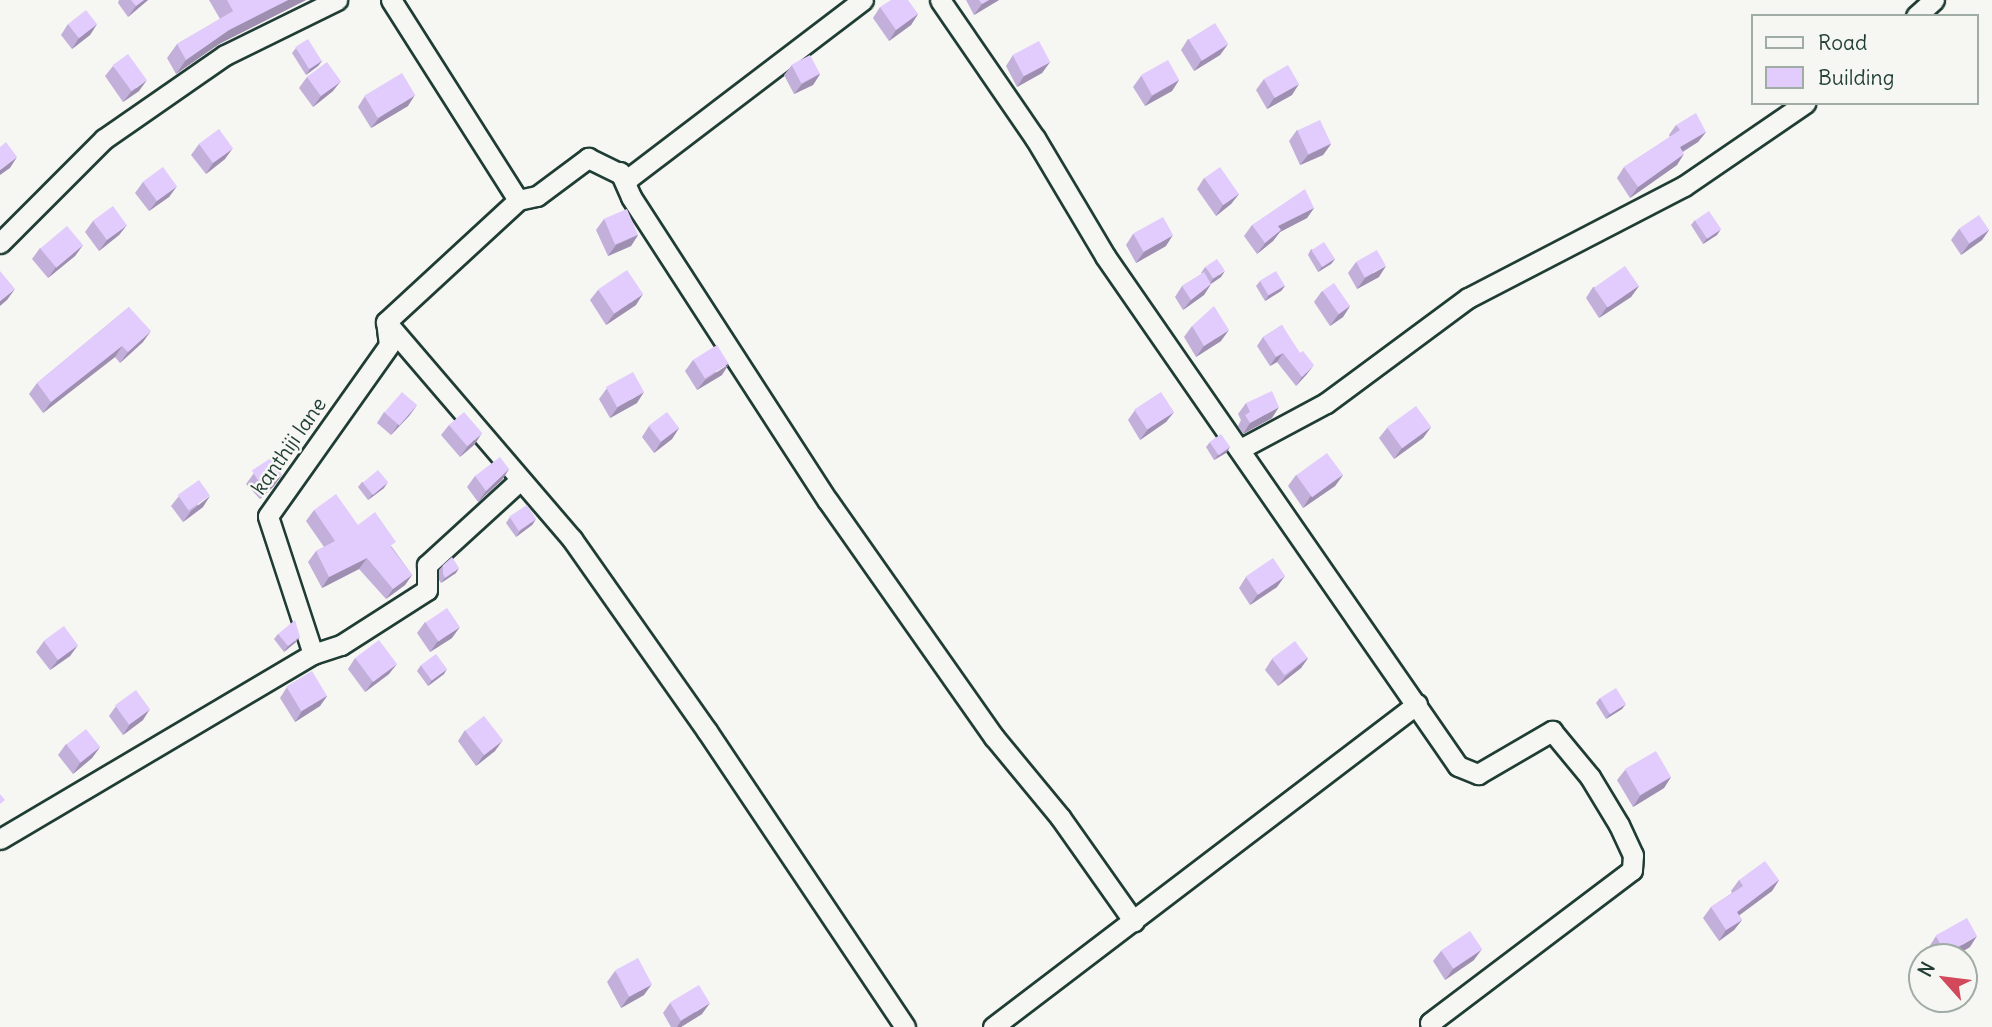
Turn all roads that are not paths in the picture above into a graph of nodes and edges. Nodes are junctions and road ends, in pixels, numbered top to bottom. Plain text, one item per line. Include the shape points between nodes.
1 (337, 0) edge
2 (391, 0) edge
3 (863, 0) edge
4 (940, 0) edge
5 (1934, 0) edge
6 (1918, 14) edge
7 (1802, 105) edge
8 (620, 172) junction
9 (517, 200) junction
10 (0, 243) edge
11 (386, 323) junction
12 (1242, 448) junction
13 (520, 480) junction
14 (313, 654) junction
15 (1417, 704) junction
16 (0, 839) edge
17 (1134, 922) junction
18 (905, 1027) edge
19 (993, 1027) edge
20 (1432, 1027) edge

1 - 10 street via 225,55 104,139
2 - 9 street
3 - 8 street via 629,178
4 - 12 street via 1035,138 1105,256
5 - 6 street
7 - 12 street via 1684,186 1468,298 1326,403
8 - 9 street via 588,158 537,196
8 - 17 street via 638,208 726,336 828,501 995,737 1060,817
9 - 11 street
11 - 13 street
11 - 14 street, kanthiji lane via 388,345 268,516
12 - 15 street
13 - 14 street via 427,565 427,590 341,645
13 - 18 street via 572,539
14 - 16 street
15 - 17 street
15 - 20 street via 1458,766 1478,774 1552,731 1590,777 1633,855 1632,870 1430,1023
17 - 19 street

